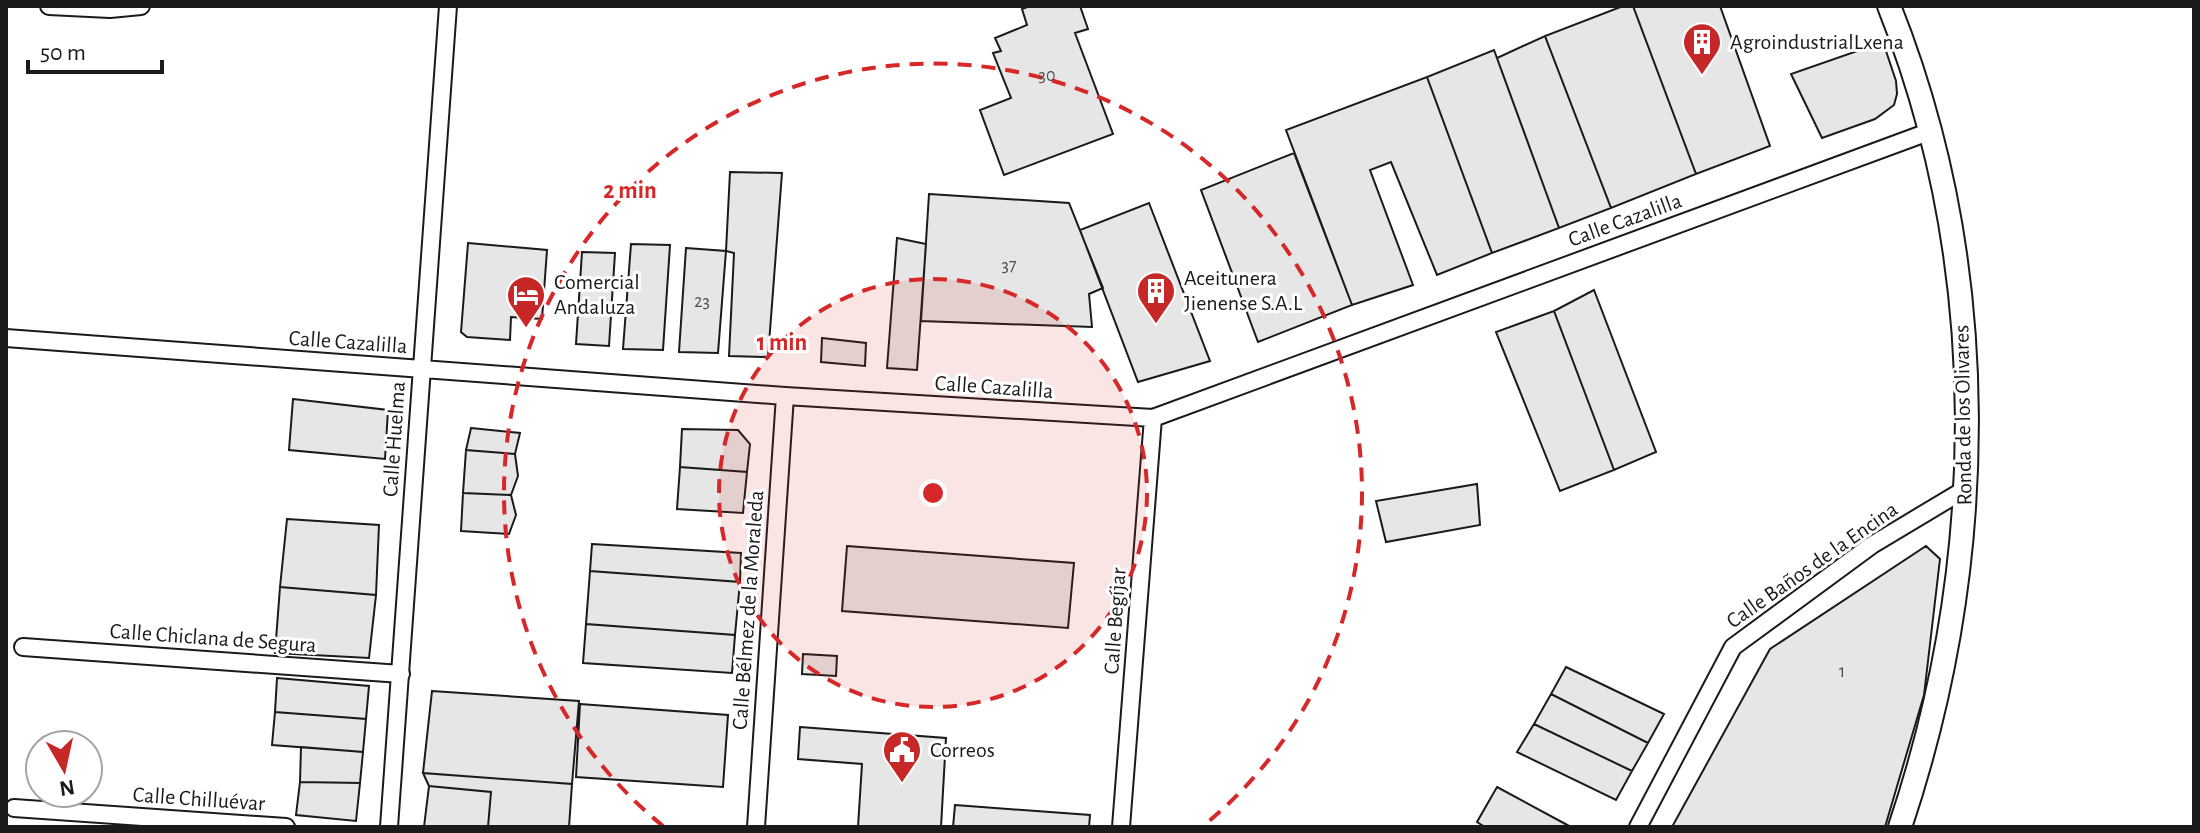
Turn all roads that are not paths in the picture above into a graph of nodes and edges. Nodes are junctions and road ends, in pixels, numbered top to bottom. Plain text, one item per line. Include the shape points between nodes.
1 (49, 6) edge
2 (141, 6) edge
3 (448, 6) edge
4 (1889, 6) edge
5 (1931, 131) junction
6 (6, 338) edge
7 (421, 370) junction
8 (785, 396) junction
9 (1153, 418) junction
10 (1967, 488) junction
11 (23, 647) dead end
12 (401, 674) junction
13 (14, 808) dead end
14 (286, 827) edge
15 (389, 827) edge
16 (756, 827) edge
17 (1121, 827) edge
18 (1638, 827) edge
19 (1900, 827) edge

1 - 2 street
3 - 7 street, Calle Huelma
4 - 5 main road, Ronda de los Olivares
5 - 9 street, Calle Cazalilla
5 - 10 main road, Ronda de los Olivares via 1957,271 1966,368
6 - 7 street, Calle Cazalilla
7 - 8 street, Calle Cazalilla
7 - 12 street, Calle Huelma
8 - 9 street, Calle Cazalilla
8 - 16 street, Calle Bélmez de la Moraleda
9 - 17 street, Calle Begíjar
10 - 18 street, Calle Baños de la Encina via 1872,545 1733,647
10 - 19 main road, Ronda de los Olivares via 1943,667
11 - 12 street, Calle Chiclana de Segura
12 - 15 street, Calle Huelma
13 - 14 street, Calle Chilluévar

